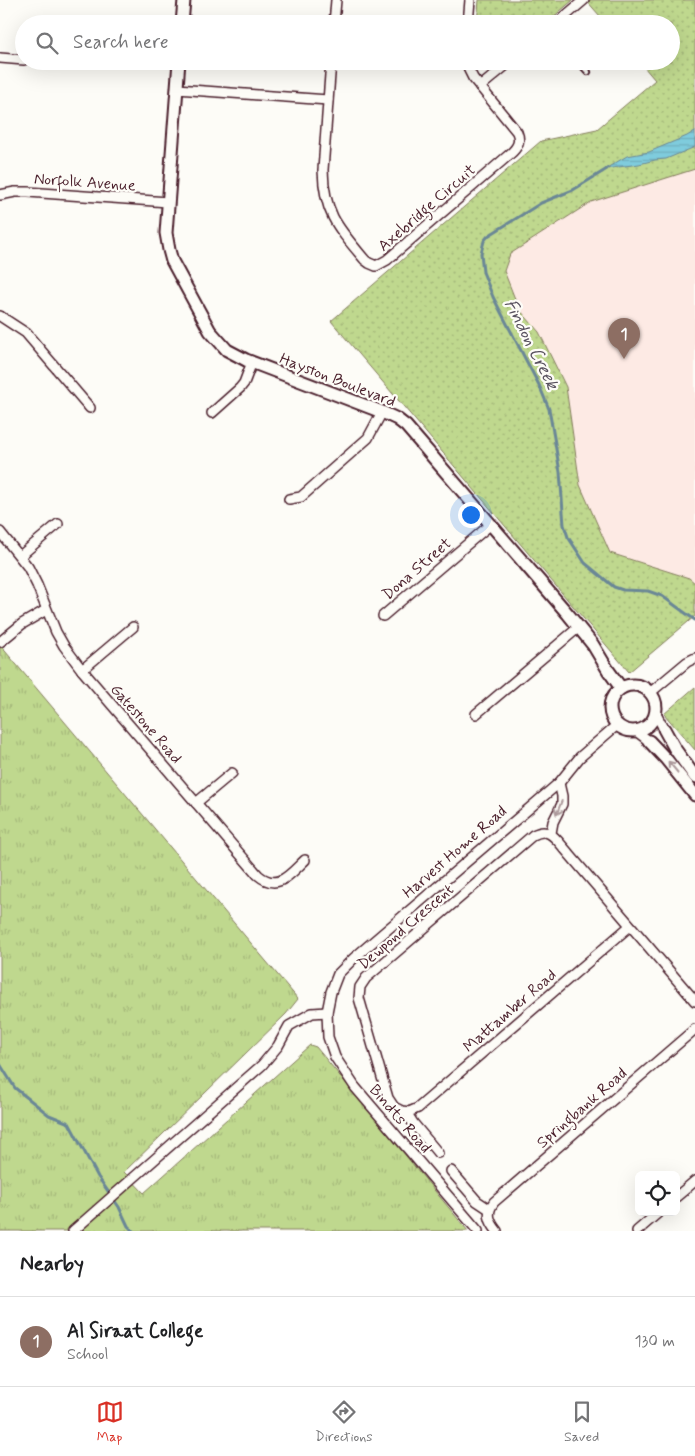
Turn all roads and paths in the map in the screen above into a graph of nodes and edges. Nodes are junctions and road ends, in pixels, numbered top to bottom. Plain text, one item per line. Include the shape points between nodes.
1 (184, 0) edge
2 (336, 0) edge
3 (470, 0) edge
4 (584, 0) edge
5 (183, 15) edge
6 (335, 15) edge
7 (469, 15) edge
8 (566, 15) edge
9 (0, 58) edge
10 (15, 59) edge
11 (178, 70) edge
12 (330, 70) edge
13 (469, 70) edge
14 (500, 70) edge
15 (480, 87) junction
16 (177, 89) junction
17 (328, 100) junction
18 (0, 195) edge
19 (168, 202) junction
20 (0, 316) edge
21 (252, 362) junction
22 (90, 408) dead end
23 (382, 412) junction
24 (212, 413) dead end
25 (289, 499) dead end
26 (58, 524) dead end
27 (491, 524) junction
28 (0, 532) edge
29 (20, 556) junction
30 (46, 610) junction
31 (383, 616) dead end
32 (133, 627) dead end
33 (579, 627) junction
34 (0, 642) edge
35 (695, 658) edge
36 (82, 670) junction
37 (621, 688) junction
38 (651, 692) junction
39 (476, 714) dead end
40 (656, 714) junction
41 (617, 725) junction
42 (664, 729) joint
43 (636, 731) junction
44 (649, 741) joint
45 (232, 773) dead end
46 (695, 777) edge
47 (559, 783) junction
48 (695, 795) edge
49 (196, 803) junction
50 (551, 834) junction
51 (305, 860) dead end
52 (630, 926) junction
53 (695, 1001) edge
54 (327, 1012) junction
55 (695, 1029) edge
56 (406, 1112) junction
57 (438, 1153) dead end
58 (452, 1171) dead end
59 (695, 1181) edge
60 (680, 1194) edge
61 (489, 1209) junction
62 (654, 1216) edge
63 (73, 1231) edge
64 (478, 1231) edge
65 (497, 1231) edge
66 (637, 1231) edge

1 - 5 street
2 - 6 street
3 - 7 street
4 - 8 street
9 - 10 street
11 - 16 street, Hayston Boulevard
12 - 17 street, Axebridge Circuit
13 - 15 street, Axebridge Circuit
14 - 15 street
15 - 17 street, Axebridge Circuit via 517,132 518,146 387,260 376,266 365,260 342,232 326,201 322,170
16 - 17 street
16 - 19 street, Hayston Boulevard
18 - 19 street, Norfolk Avenue via 28,192
19 - 21 street, Hayston Boulevard via 166,233 169,250 182,281 210,331 227,350
20 - 22 street via 26,333
21 - 23 street, Hayston Boulevard
21 - 24 street via 244,383
23 - 25 street via 368,438 301,496
23 - 27 street, Hayston Boulevard via 411,431
26 - 29 street
27 - 31 street, Dona Street
27 - 33 street, Hayston Boulevard
28 - 29 street, Gatestone Road
29 - 30 street, Gatestone Road via 37,584
30 - 34 street
30 - 36 street, Gatestone Road via 64,646
32 - 36 street
33 - 37 street, Hayston Boulevard
33 - 39 street
35 - 38 street
36 - 49 street, Gatestone Road
37 - 38 street via 637,685
37 - 41 street via 610,705
38 - 40 street via 657,706
40 - 42 street
40 - 43 street via 649,726
41 - 43 street
41 - 47 street, Harvest Home Road via 580,757
42 - 46 street
43 - 44 street
48 -> 44 street
45 - 49 street
47 -> 50 street via 562,804
47 - 54 street, Harvest Home Road via 354,958 338,974
49 - 51 street, Gatestone Road via 258,876 267,882 278,882
50 - 52 street
50 - 56 street, Dewpond Crescent via 542,831 533,835 366,978 360,987 359,998 388,1098 394,1107
52 - 53 street
52 - 56 street, Mattamber Road via 418,1108
54 - 63 street via 312,1013 289,1026 262,1065
54 - 64 street, Bindts Road via 328,1037 348,1078
55 - 61 street, Springbank Road via 501,1195
56 - 57 street, Dewpond Crescent
58 - 61 street
59 - 60 street
61 - 65 street via 489,1219
62 - 66 street

